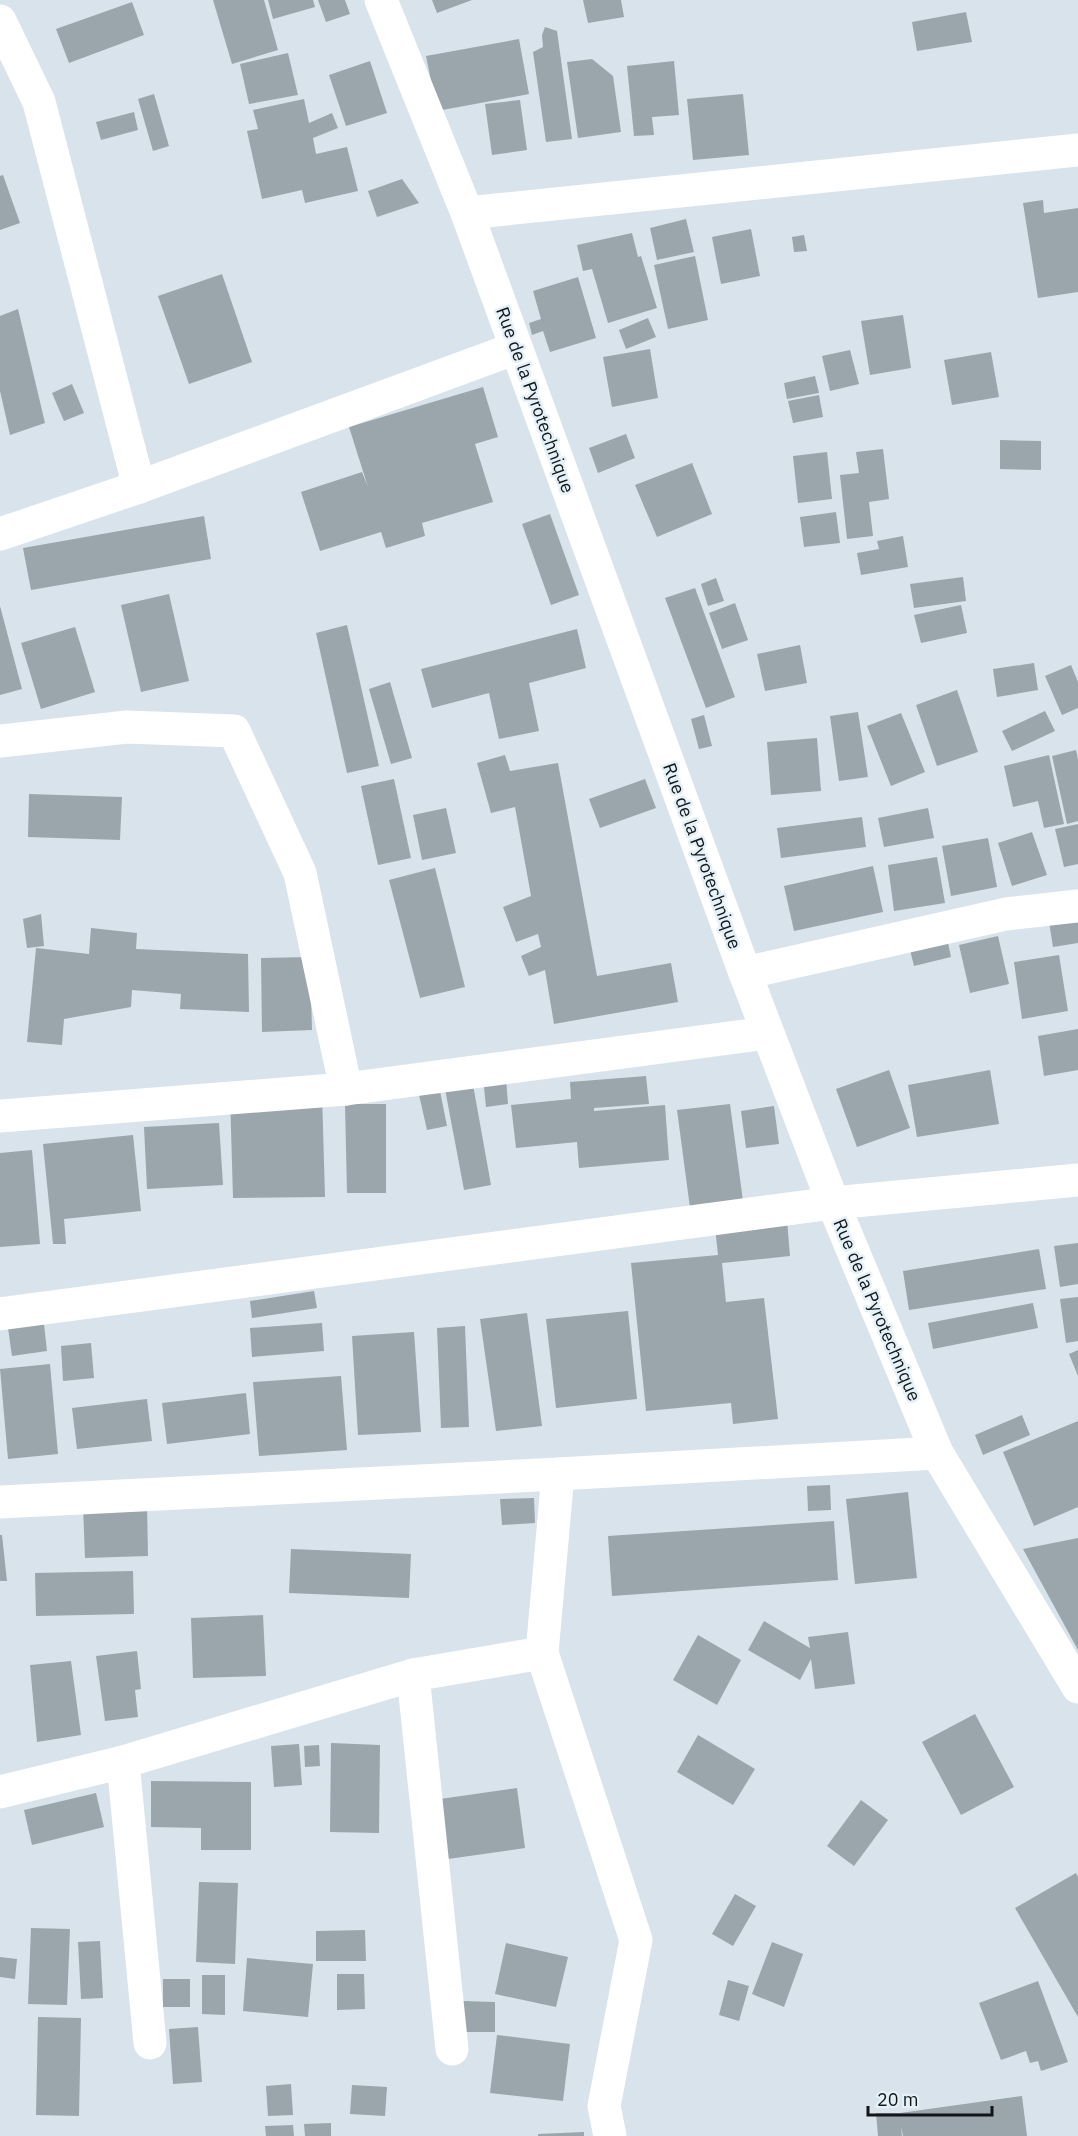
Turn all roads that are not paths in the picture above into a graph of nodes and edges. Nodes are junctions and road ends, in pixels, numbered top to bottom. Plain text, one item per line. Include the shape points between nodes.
1 (381, 0) edge
2 (0, 21) edge
3 (1078, 150) edge
4 (467, 213) junction
5 (516, 348) junction
6 (139, 487) junction
7 (0, 534) edge
8 (0, 741) edge
9 (1078, 906) edge
10 (745, 973) junction
11 (767, 1033) junction
12 (346, 1089) junction
13 (0, 1116) edge
14 (1078, 1180) edge
15 (832, 1203) junction
16 (0, 1314) edge
17 (937, 1453) junction
18 (558, 1474) junction
19 (0, 1502) edge
20 (542, 1653) junction
21 (413, 1675) junction
22 (1077, 1683) edge
23 (123, 1762) junction
24 (0, 1792) edge
25 (150, 2043) dead end
26 (452, 2049) dead end
27 (610, 2136) edge

1 - 4 street, Rue de la Pyrotechnique
2 - 6 street via 39,102
3 - 4 street
4 - 5 street, Rue de la Pyrotechnique
5 - 6 street
5 - 10 street, Rue de la Pyrotechnique
6 - 7 street
8 - 12 street via 127,727 234,731 300,873
9 - 10 street via 1006,914
10 - 11 street, Rue de la Pyrotechnique
11 - 12 street
11 - 15 street, Rue de la Pyrotechnique
12 - 13 street
14 - 15 street
15 - 16 street
15 - 17 street, Rue de la Pyrotechnique
17 - 18 street
17 - 22 street, Rue de la Pyrotechnique
18 - 19 street
18 - 20 street
20 - 21 street
20 - 27 street via 636,1940 604,2106
21 - 23 street
21 - 26 street
23 - 24 street
23 - 25 street

